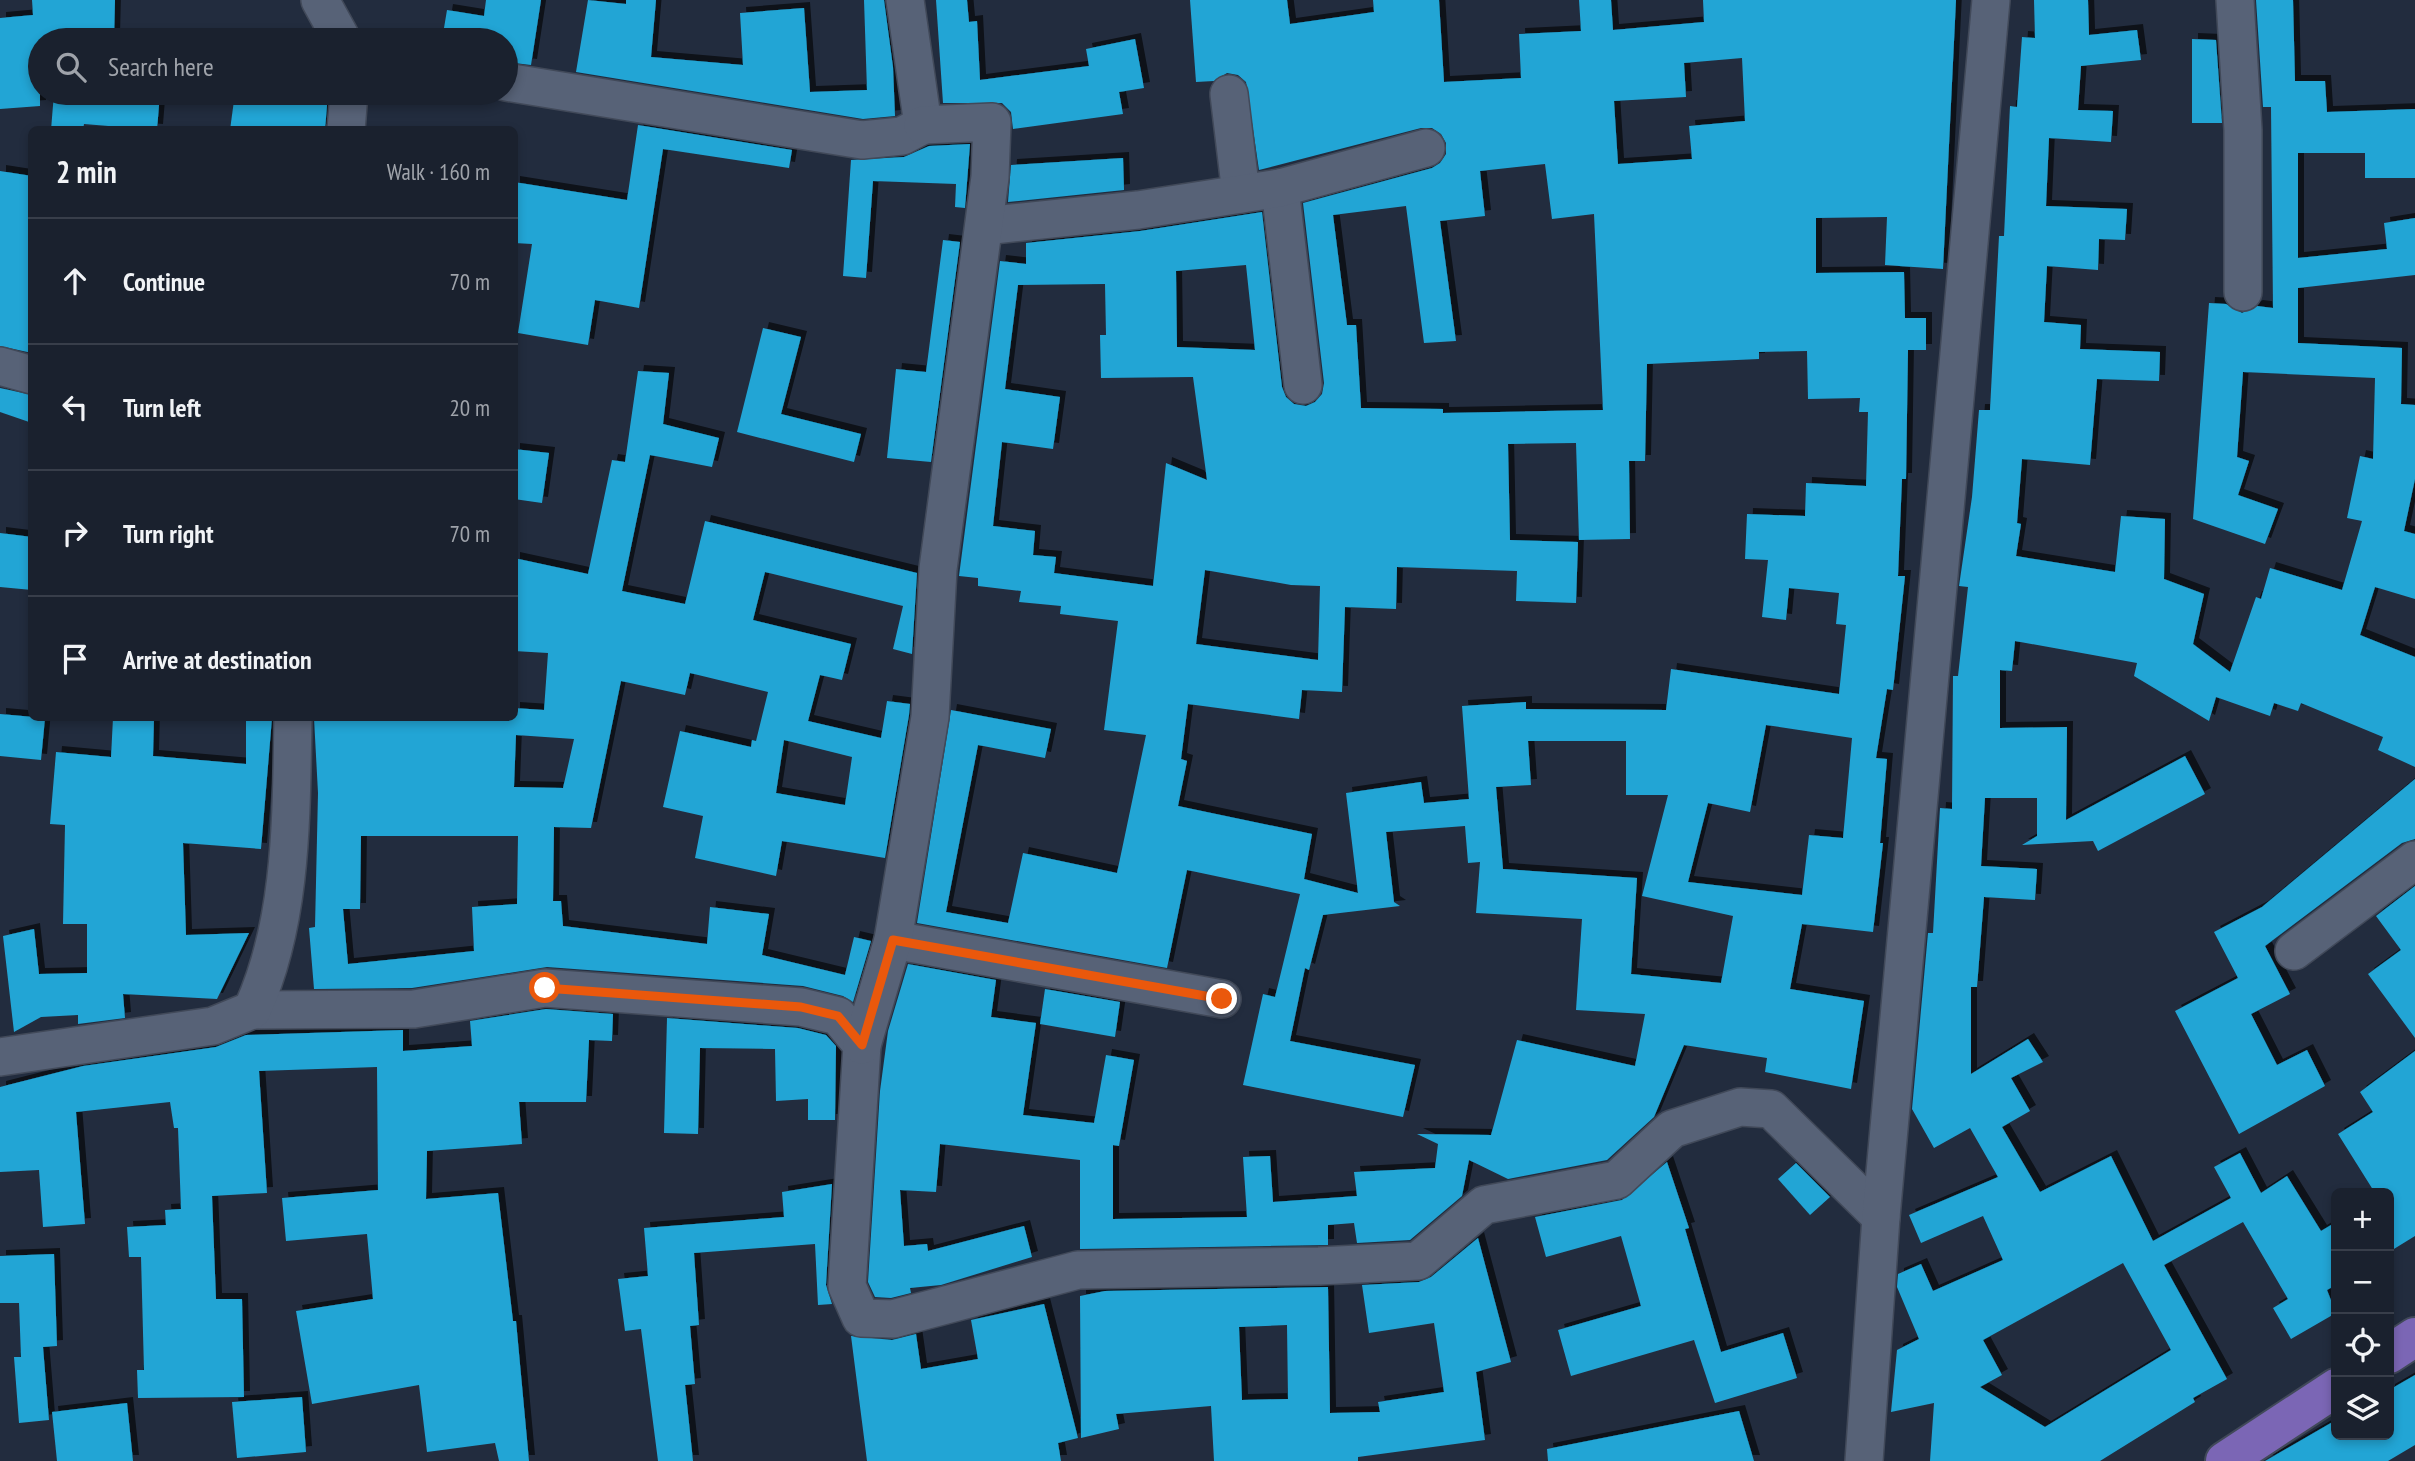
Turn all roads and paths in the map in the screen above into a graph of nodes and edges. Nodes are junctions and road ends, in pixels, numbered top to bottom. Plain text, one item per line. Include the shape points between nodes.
1 (320, 0) edge
2 (905, 0) edge
3 (1991, 0) edge
4 (2235, 0) edge
5 (335, 28) edge
6 (518, 84) edge
7 (1229, 94) dead end
8 (348, 105) edge
9 (923, 125) junction
10 (346, 126) edge
11 (1426, 148) dead end
12 (1280, 188) junction
13 (1241, 194) junction
14 (984, 226) junction
15 (2243, 292) dead end
16 (0, 366) edge
17 (28, 374) edge
18 (1303, 385) dead end
19 (293, 721) edge
20 (2415, 860) edge
21 (893, 940) junction
22 (2294, 951) dead end
23 (1222, 999) dead end
24 (251, 1010) junction
25 (862, 1045) junction
26 (0, 1057) edge
27 (1881, 1217) junction
28 (2415, 1336) edge
29 (2394, 1351) edge
30 (2331, 1392) edge
31 (2263, 1450) edge
32 (1864, 1461) edge
33 (2225, 1461) edge

1 - 5 street
2 - 9 street
3 - 27 street
4 - 15 street via 2243,130
6 - 9 street via 862,139 902,136
7 - 13 street
8 - 10 street
9 - 14 street via 992,122
11 - 12 street
12 - 13 street
12 - 18 street
13 - 14 street
14 - 21 street via 938,569 930,718
16 - 17 street
19 - 24 street via 290,843 269,972
20 - 22 street
21 - 23 street
21 - 25 street
24 - 25 street via 414,1009 545,988 801,1007 838,1016
24 - 26 street via 213,1026
25 - 27 street via 848,1286 861,1318 893,1320 1078,1270 1418,1261 1483,1205 1617,1180 1672,1129 1740,1107 1771,1109
27 - 32 street
28 - 29 main road
30 - 31 main road
31 - 33 main road

